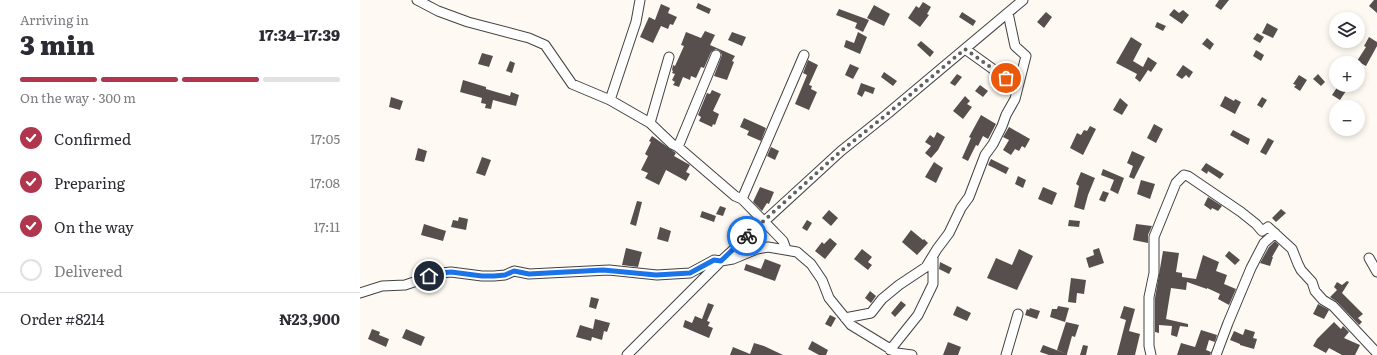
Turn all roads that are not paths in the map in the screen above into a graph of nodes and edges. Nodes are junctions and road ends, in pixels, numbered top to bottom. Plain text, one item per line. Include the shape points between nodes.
1 (417, 0) edge
2 (640, 0) edge
3 (1023, 0) edge
4 (1008, 13) junction
5 (965, 49) junction
6 (716, 55) dead end
7 (804, 55) dead end
8 (669, 57) dead end
9 (1018, 86) junction
10 (610, 100) junction
11 (650, 124) junction
12 (678, 147) junction
13 (742, 199) junction
14 (763, 221) junction
15 (1275, 232) junction
16 (786, 249) junction
17 (932, 258) junction
18 (1369, 258) dead end
19 (721, 261) junction
20 (1377, 272) edge
21 (360, 293) edge
22 (1018, 314) dead end
23 (845, 318) junction
24 (890, 350) junction
25 (1377, 353) edge
26 (627, 355) edge
27 (912, 355) edge
28 (1006, 355) edge
29 (1151, 355) edge
30 (1216, 355) edge

1 - 10 street via 468,22 529,38 545,45 572,84
2 - 10 street via 636,22
3 - 4 street
4 - 5 street
4 - 9 street via 1014,46 1026,56
5 - 9 street
5 - 14 street via 841,151
6 - 12 street
7 - 13 street
8 - 11 street
9 - 17 street via 1016,100 986,155 969,197
10 - 11 street
11 - 12 street
12 - 13 street via 735,196
13 - 14 street
14 - 16 street via 783,241
14 - 19 street
15 - 25 street via 1292,248 1301,270 1323,300 1333,306
15 - 29 street via 1268,227 1262,231 1241,212 1184,175 1176,183 1154,237 1154,274 1149,297
15 - 30 street via 1264,243 1250,268
16 - 19 street via 757,249
16 - 23 street via 797,252 811,264 822,280 829,298
17 - 23 street via 926,267 882,299 871,313
17 - 24 street via 933,284 918,316
18 - 20 street
19 - 21 street via 714,260 690,273 656,275 610,270 529,274 514,271 494,276 451,272 405,285 382,286
19 - 26 street
22 - 28 street
23 - 24 street via 851,325
24 - 27 street

